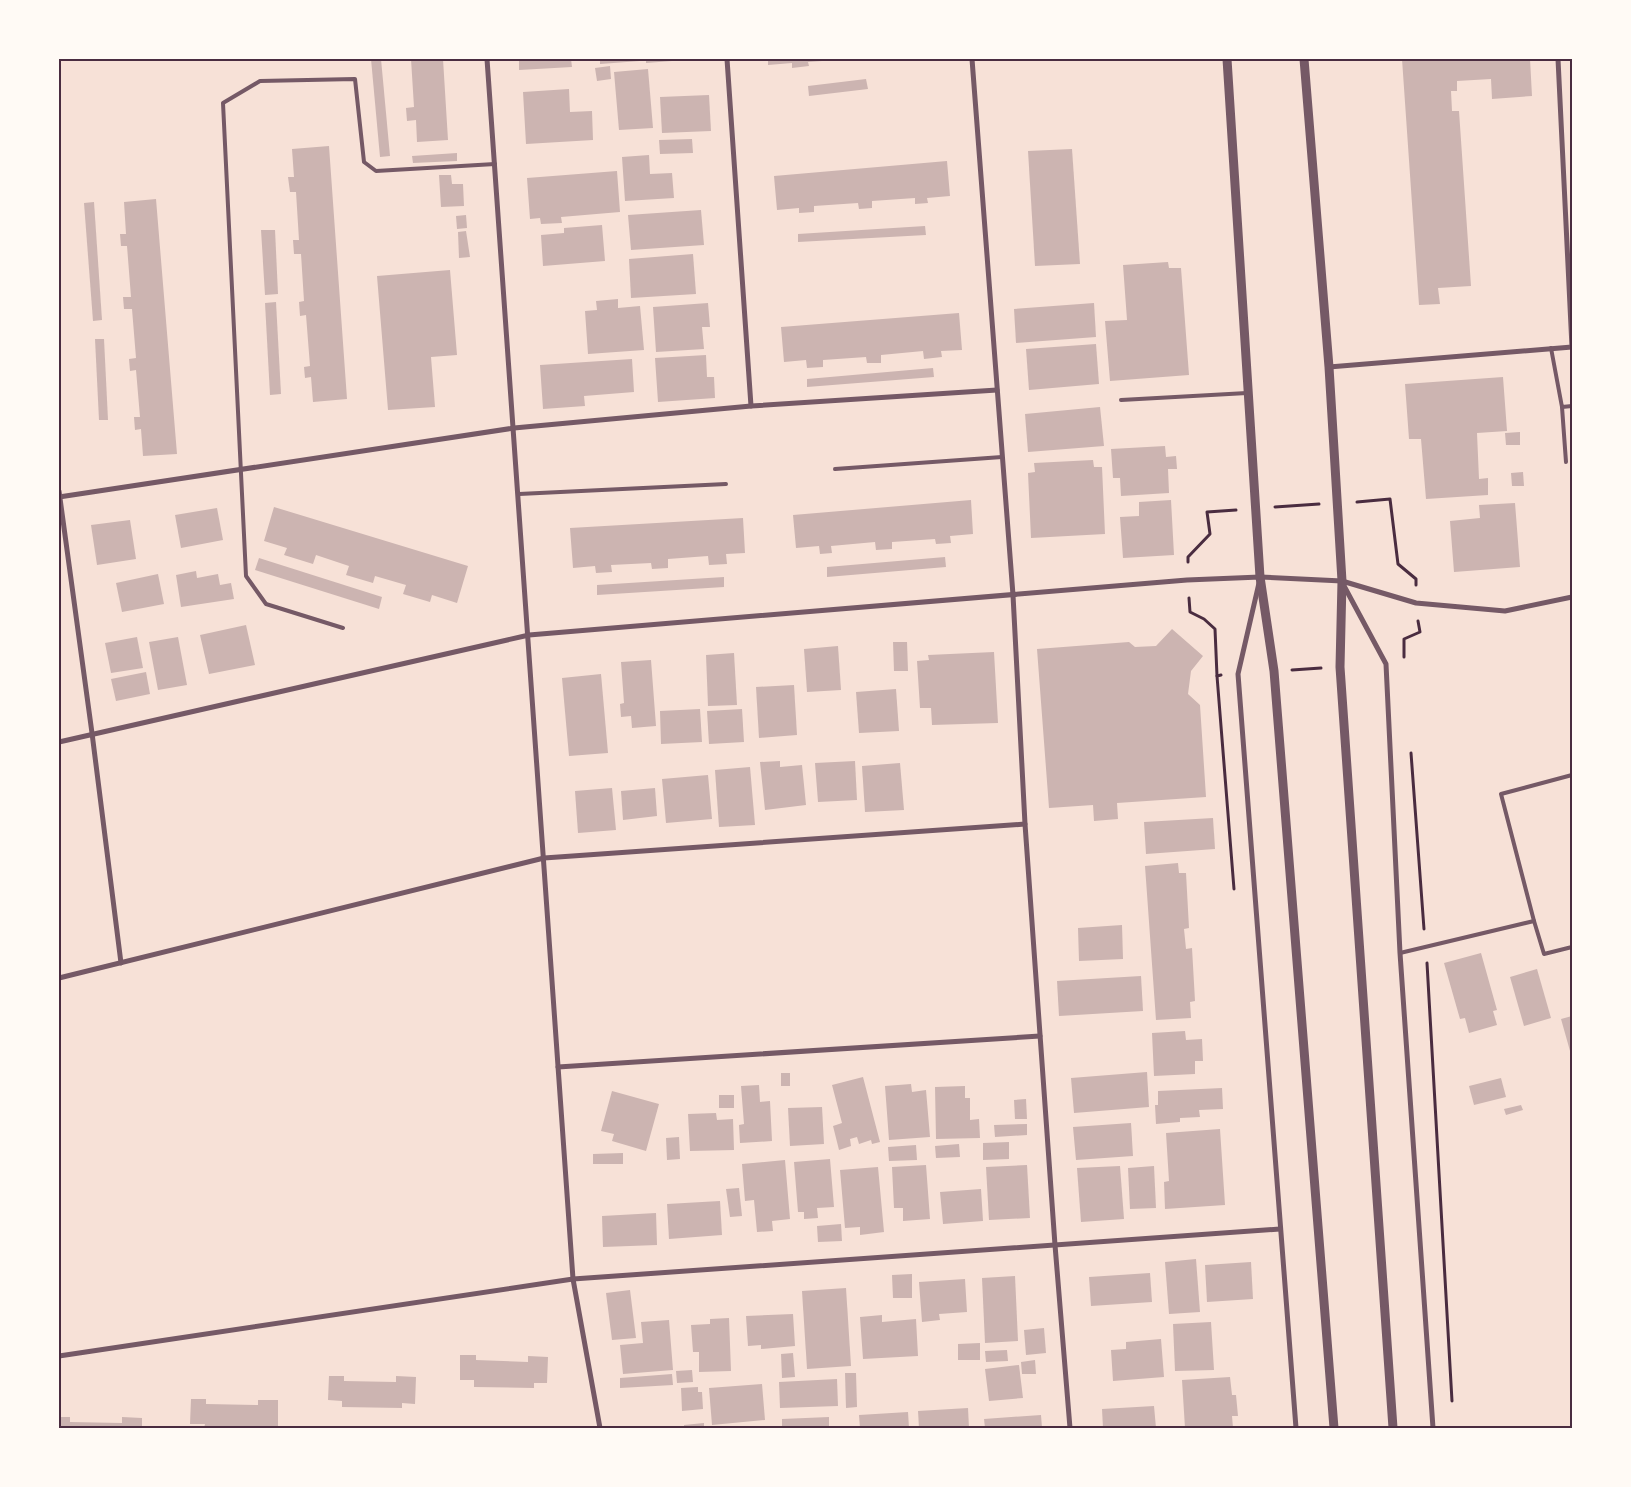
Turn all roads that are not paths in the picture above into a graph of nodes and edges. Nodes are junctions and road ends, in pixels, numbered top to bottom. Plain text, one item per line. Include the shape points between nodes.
1 (487, 59) edge
2 (727, 59) edge
3 (972, 59) edge
4 (1227, 59) edge
5 (1304, 59) edge
6 (1558, 59) edge
7 (495, 164) junction
8 (1551, 348) junction
9 (1329, 367) junction
10 (997, 390) junction
11 (1249, 393) junction
12 (1121, 400) dead end
13 (751, 406) junction
14 (1572, 406) edge
15 (1562, 407) junction
16 (514, 428) junction
17 (1002, 457) junction
18 (1566, 462) dead end
19 (241, 469) junction
20 (835, 469) dead end
21 (726, 484) dead end
22 (518, 494) junction
23 (59, 495) edge
24 (1260, 577) junction
25 (1342, 581) junction
26 (1013, 594) junction
27 (1572, 596) edge
28 (343, 628) dead end
29 (529, 635) junction
30 (92, 733) junction
31 (59, 742) edge
32 (1572, 775) edge
33 (1024, 824) junction
34 (544, 858) junction
35 (1534, 921) junction
36 (1572, 947) edge
37 (1400, 953) junction
38 (121, 963) junction
39 (59, 978) edge
40 (1040, 1036) junction
41 (558, 1067) junction
42 (1280, 1229) junction
43 (1055, 1245) junction
44 (573, 1280) junction
45 (59, 1356) edge
46 (600, 1428) edge
47 (1070, 1428) edge
48 (1296, 1428) edge
49 (1334, 1428) edge
50 (1393, 1428) edge
51 (1433, 1428) edge

1 - 7 street
2 - 13 street
3 - 10 street
4 - 11 street
5 - 9 street
6 - 8 street via 1572,347
7 - 16 street
7 - 19 lane via 376,171 364,162 355,79 260,81 223,103
8 - 9 street
8 - 15 lane
9 - 25 street
10 - 13 street
10 - 17 street
11 - 12 lane
11 - 24 street
13 - 16 street
14 - 15 lane
15 - 18 lane
16 - 19 street
16 - 22 street
17 - 20 lane
17 - 26 street
19 - 23 street
19 - 28 lane via 246,576 266,604
21 - 22 lane
22 - 29 street
23 - 30 street
24 - 25 street
24 - 26 street
24 - 42 street via 1238,674
24 - 49 street via 1275,681
25 - 27 street via 1416,602 1505,611
25 - 37 street via 1386,664
25 - 50 street via 1340,667
26 - 29 street
26 - 33 street
29 - 30 street
29 - 34 street
30 - 31 street
30 - 38 street
32 - 35 lane via 1501,794
33 - 34 street
33 - 40 street
34 - 38 street
34 - 41 street
35 - 36 lane via 1544,954
35 - 37 lane
37 - 51 street
38 - 39 street
40 - 41 street
40 - 43 street
41 - 44 street
42 - 43 street
42 - 48 street
43 - 44 street
43 - 47 street
44 - 45 street
44 - 46 street

